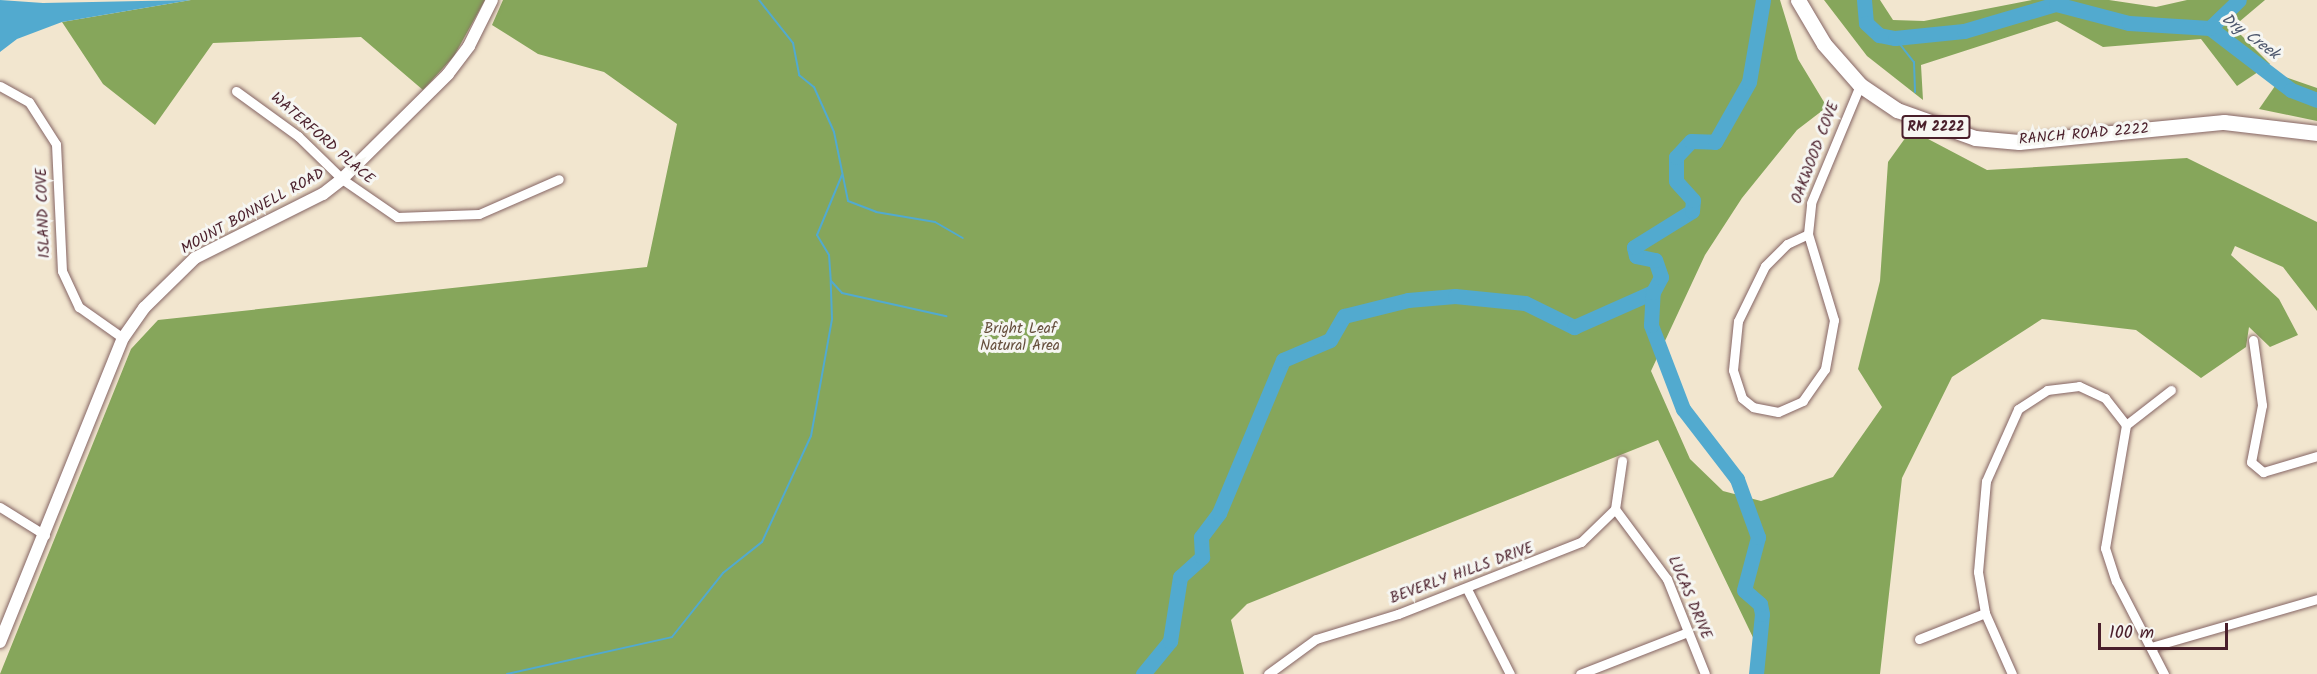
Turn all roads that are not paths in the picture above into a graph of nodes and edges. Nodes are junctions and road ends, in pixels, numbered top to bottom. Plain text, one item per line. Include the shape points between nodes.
1 (492, 0) edge
2 (1798, 0) edge
3 (1860, 85) junction
4 (0, 86) edge
5 (236, 92) dead end
6 (2317, 134) edge
7 (559, 178) dead end
8 (342, 179) junction
9 (1808, 234) junction
10 (123, 338) junction
11 (2253, 340) dead end
12 (2171, 390) dead end
13 (2126, 424) junction
14 (2317, 456) edge
15 (1622, 461) dead end
16 (0, 507) edge
17 (1616, 509) junction
18 (45, 535) junction
19 (1467, 588) junction
20 (2317, 599) edge
21 (1984, 613) junction
22 (1688, 632) junction
23 (1919, 639) dead end
24 (0, 642) edge
25 (2151, 646) junction
26 (1268, 674) edge
27 (1510, 674) edge
28 (1580, 674) edge
29 (1705, 674) edge
30 (2012, 674) edge
31 (2164, 674) edge

1 - 8 street, MOUNT BONNELL ROAD via 470,46 448,74
2 - 3 main road, RANCH ROAD 2222 / RM 2222 via 1824,44
3 - 6 main road, RANCH ROAD 2222 / RM 2222 via 1897,110 1975,138 2019,142 2224,122
3 - 9 street, OAKWOOD COVE via 1811,203
4 - 10 street, ISLAND COVE via 28,102 56,144 62,271 79,307
5 - 8 street, WATERFORD PLACE via 298,136
7 - 8 street, WATERFORD PLACE via 479,214 397,217
8 - 10 street, MOUNT BONNELL ROAD via 195,258 168,280
9 - 9 street, OAKWOOD COVE via 1787,244 1765,266 1738,321 1733,370 1742,398 1753,407 1778,412 1803,401 1825,369 1834,320
10 - 18 street, MOUNT BONNELL ROAD
11 - 14 street via 2262,405 2251,462 2263,472
12 - 13 street
13 - 21 street via 2105,398 2079,386 2047,390 2018,410 1995,453 1979,516 1978,572
13 - 25 street via 2105,548 2116,581
15 - 17 street
16 - 18 street
17 - 19 street, BEVERLY HILLS DRIVE via 1567,550
17 - 22 street, LUCAS DRIVE via 1655,556
18 - 24 street, MOUNT BONNELL ROAD
19 - 26 street, BEVERLY HILLS DRIVE via 1316,639
19 - 27 street
20 - 25 street
21 - 23 street
21 - 30 street
22 - 28 street
22 - 29 street, LUCAS DRIVE
25 - 31 street

